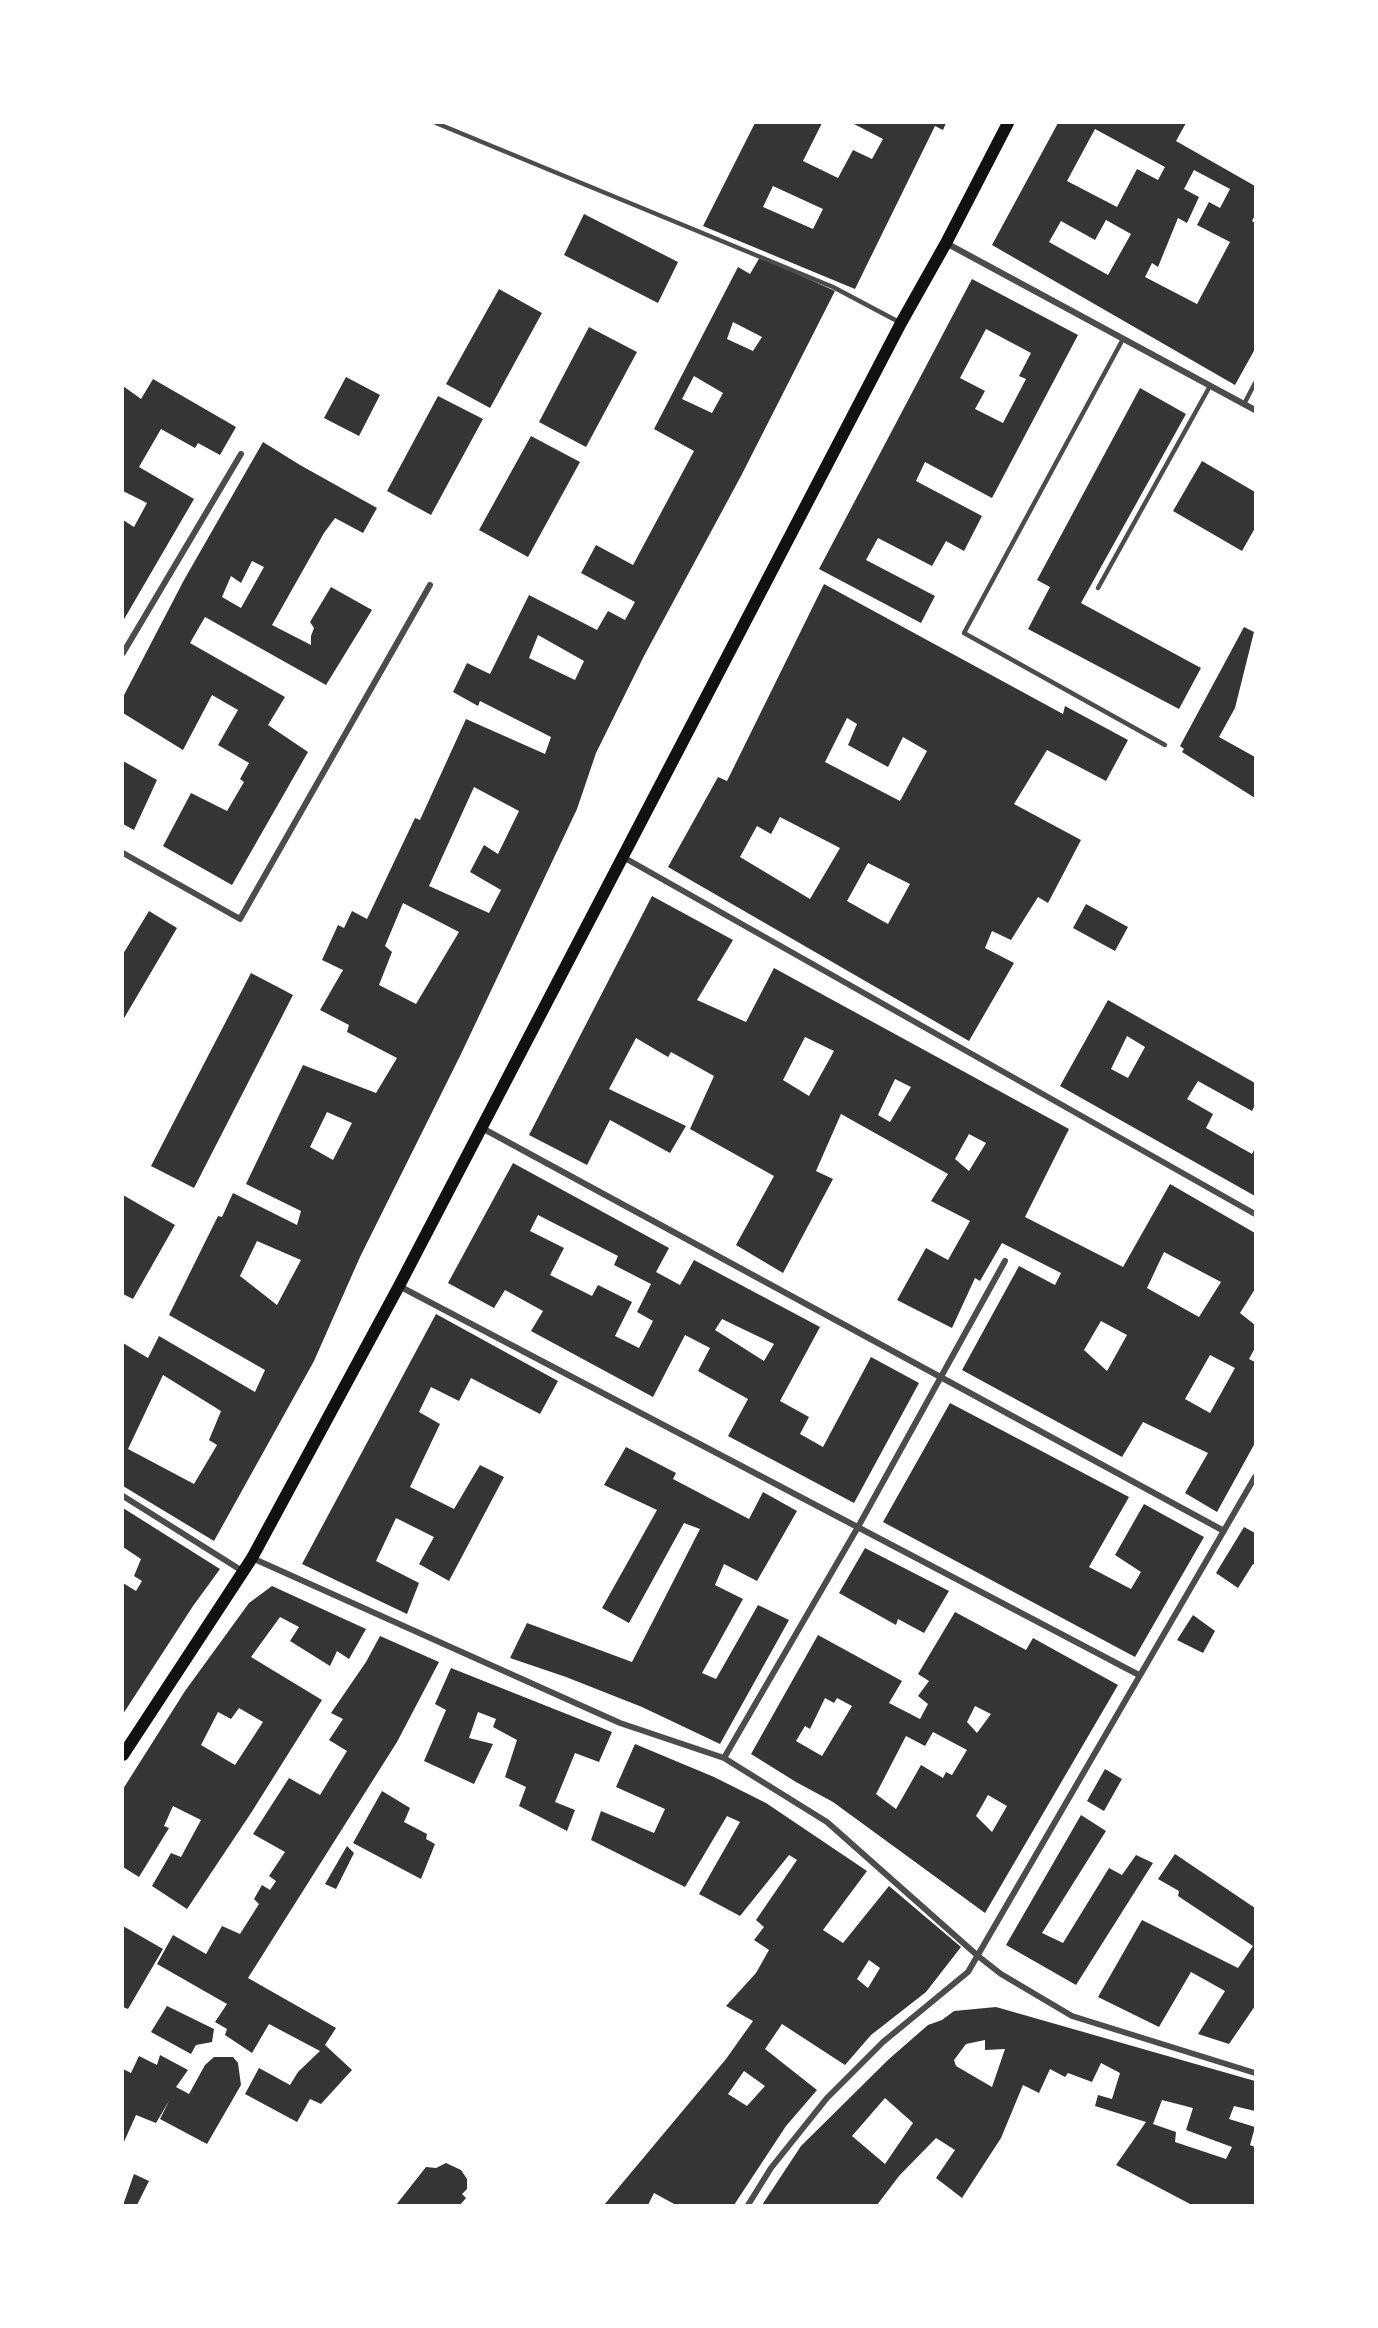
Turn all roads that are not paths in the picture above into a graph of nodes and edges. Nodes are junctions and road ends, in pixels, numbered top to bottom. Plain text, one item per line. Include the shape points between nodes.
1 (436, 123) edge
2 (1008, 123) edge
3 (946, 243) junction
4 (901, 323) junction
5 (1123, 339) junction
6 (1255, 383) edge
7 (1210, 386) junction
8 (1244, 404) junction
9 (1255, 410) edge
10 (241, 454) dead end
11 (430, 585) dead end
12 (1098, 588) dead end
13 (123, 653) edge
14 (1165, 745) dead end
15 (123, 853) edge
16 (623, 857) junction
17 (482, 1128) junction
18 (1255, 1214) edge
19 (1005, 1261) dead end
20 (399, 1286) junction
21 (941, 1377) junction
22 (1255, 1477) edge
23 (123, 1496) edge
24 (858, 1527) junction
25 (1224, 1531) junction
26 (252, 1558) junction
27 (244, 1572) junction
28 (1139, 1676) junction
29 (123, 1755) edge
30 (724, 1758) junction
31 (978, 1956) junction
32 (1255, 2073) edge
33 (748, 2205) edge

1 - 4 lane via 833,286
2 - 3 main road
3 - 4 main road
3 - 5 street
4 - 16 main road
5 - 7 street
5 - 14 lane via 964,633
6 - 8 lane
7 - 8 street
7 - 12 lane
8 - 9 street
10 - 13 street
11 - 15 street via 240,919
16 - 17 main road
16 - 18 street
17 - 20 main road
17 - 21 street
19 - 21 street
20 - 24 street
20 - 26 main road
21 - 24 street
21 - 25 street
22 - 25 street
23 - 27 street
24 - 28 street
24 - 30 street
25 - 28 street
26 - 27 main road
26 - 30 street via 620,1723
27 - 29 main road
28 - 31 street
30 - 31 street via 827,1822
31 - 32 street via 1000,1974 1072,2016
31 - 33 street via 968,1972 883,2042 827,2098 771,2168

